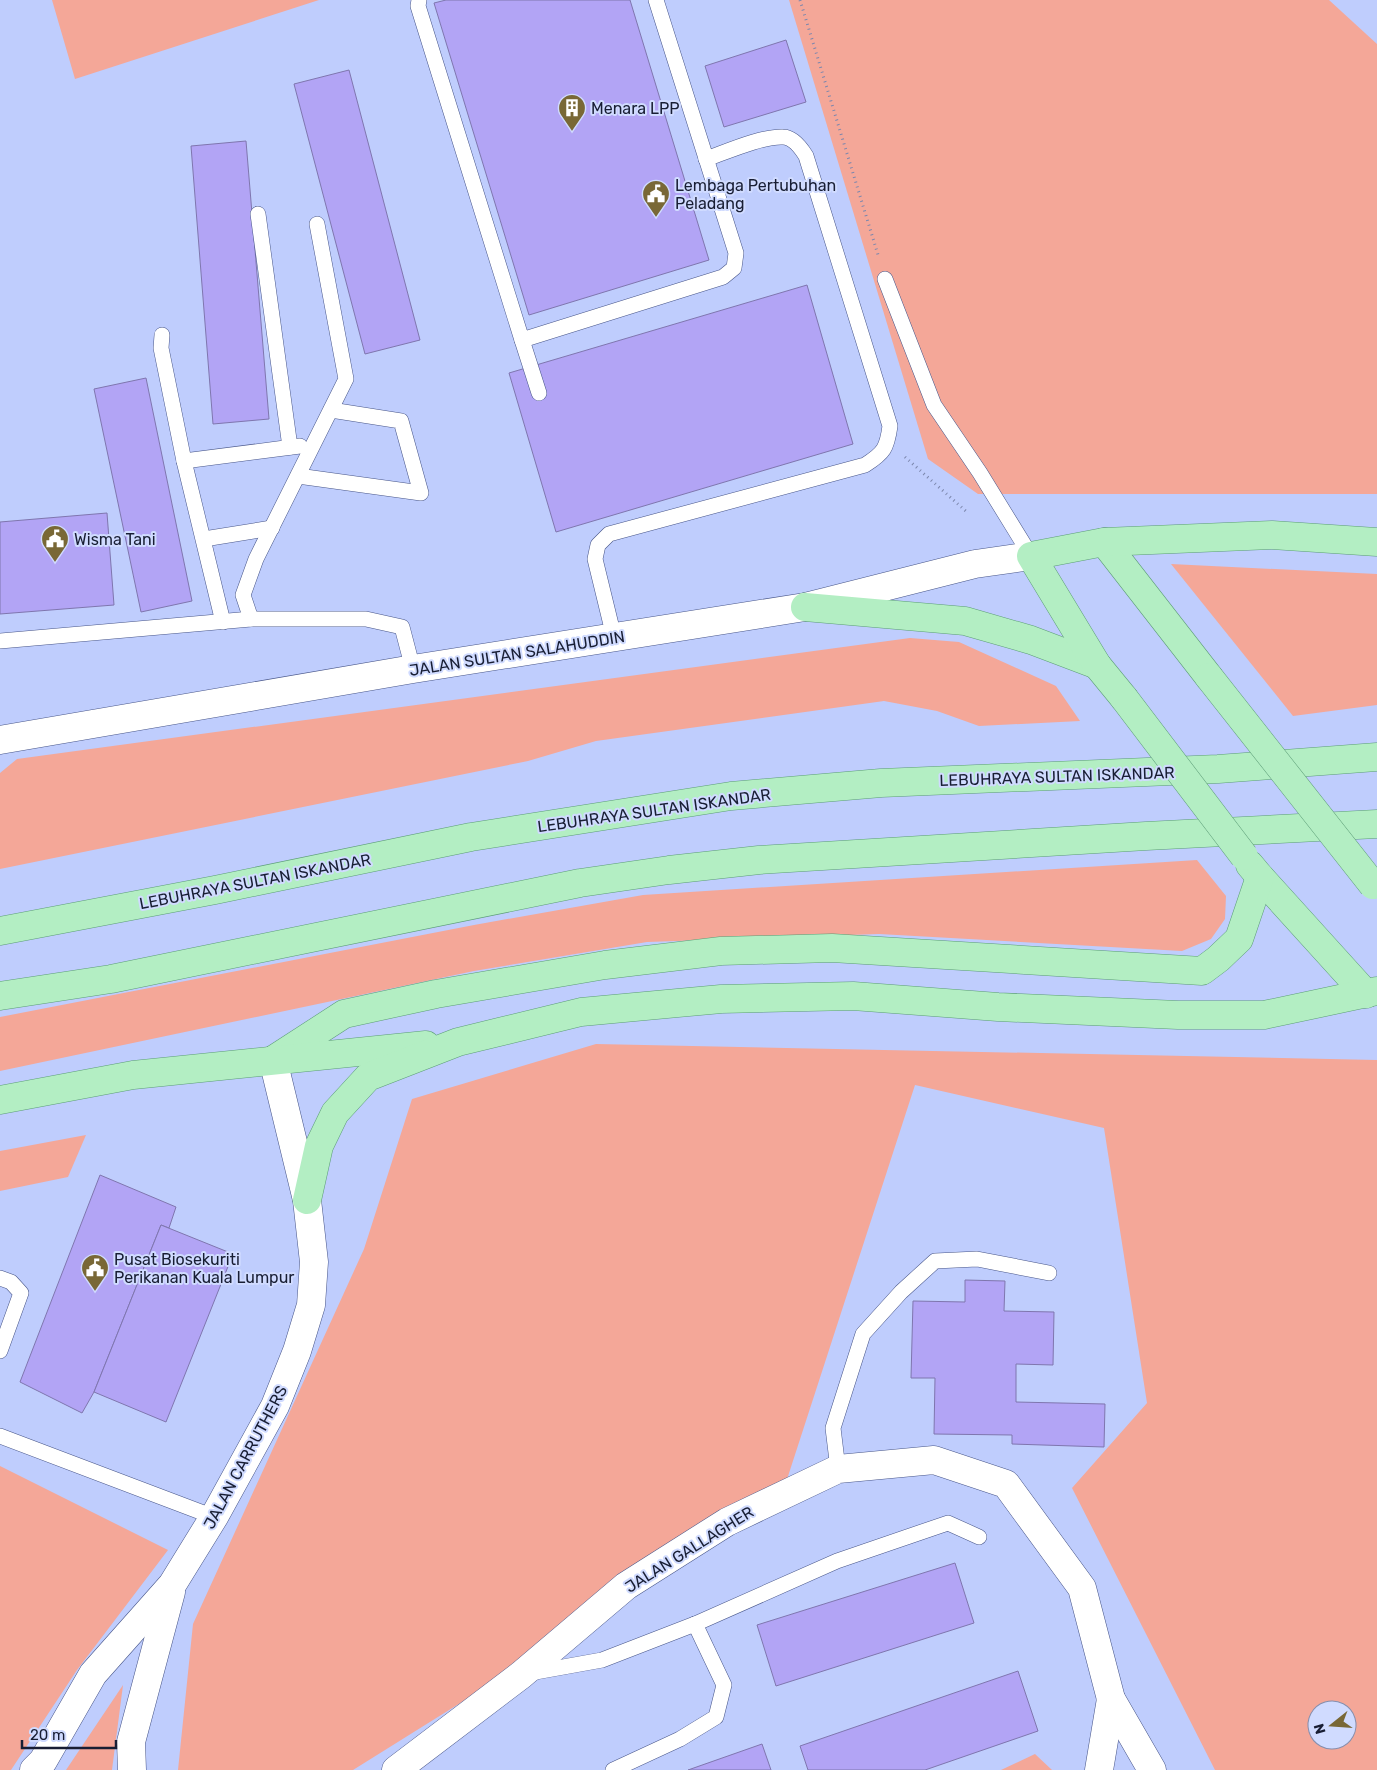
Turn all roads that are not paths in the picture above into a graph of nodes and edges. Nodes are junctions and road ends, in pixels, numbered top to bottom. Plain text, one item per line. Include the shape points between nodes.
1 (419, 0) edge
2 (656, 0) edge
3 (706, 159) junction
4 (258, 214) dead end
5 (318, 224) dead end
6 (885, 279) road end
7 (162, 335) dead end
8 (522, 340) junction
9 (539, 393) dead end
10 (331, 410) junction
11 (314, 444) junction
12 (290, 447) junction
13 (184, 460) junction
14 (298, 476) junction
15 (272, 528) junction
16 (204, 539) junction
17 (1104, 542) junction
18 (1377, 542) edge
19 (1031, 556) junction
20 (805, 607) junction
21 (251, 620) junction
22 (224, 622) junction
23 (614, 637) junction
24 (0, 640) edge
25 (1097, 665) junction
26 (413, 669) junction
27 (0, 740) edge
28 (1377, 757) edge
29 (1377, 824) edge
30 (1260, 877) junction
31 (1375, 888) edge
32 (0, 931) edge
33 (1372, 993) edge
34 (0, 996) edge
35 (458, 1042) junction
36 (273, 1060) junction
37 (0, 1100) edge
38 (307, 1200) junction
39 (1049, 1274) dead end
40 (0, 1278) edge
41 (0, 1351) edge
42 (0, 1436) edge
43 (838, 1469) junction
44 (214, 1517) junction
45 (979, 1536) dead end
46 (172, 1585) junction
47 (695, 1624) junction
48 (521, 1675) junction
49 (1111, 1699) junction
50 (34, 1770) edge
51 (132, 1770) edge
52 (396, 1770) edge
53 (613, 1770) edge
54 (1099, 1770) edge
55 (1152, 1770) edge

1 - 8 lane via 418,6
2 - 3 lane
3 - 8 lane via 736,253 734,268 723,277
3 - 23 lane via 764,139 784,137 800,145 890,426 888,441 880,456 865,465 609,534 598,545 595,559
4 - 12 lane
5 - 10 lane via 346,379
6 - 19 lane via 934,405
7 - 13 lane via 161,348
8 - 9 lane
10 - 11 lane
10 - 14 lane via 402,421 421,493
11 - 12 lane
11 - 14 lane
12 - 13 lane
13 - 16 lane
14 - 15 lane
15 - 16 lane
15 - 21 lane via 243,595
16 - 22 lane
17 - 18 main road via 1272,535
17 - 19 main road
17 - 31 main road, bridge
19 - 20 street, JALAN SULTAN SALAHUDDIN via 975,564
19 - 25 main road
20 - 23 street, JALAN SULTAN SALAHUDDIN
20 - 25 main road via 965,621 1030,640
21 - 22 lane
21 - 26 lane via 366,619 402,627
22 - 24 lane
23 - 26 street, JALAN SULTAN SALAHUDDIN
25 - 30 main road, bridge
26 - 27 street, JALAN SULTAN SALAHUDDIN
28 - 32 main road, LEBUHRAYA SULTAN ISKANDAR via 1218,769 881,783 731,796 471,837
29 - 34 main road via 759,860 669,870 580,883 111,979
30 - 33 main road
30 - 36 main road via 1239,939 1202,971 832,948 721,951 605,965 436,994 344,1014
33 - 35 main road via 1264,1015 998,1007 853,996 720,999 581,1012
35 - 36 main road
35 - 38 main road via 368,1077 335,1113 319,1146
36 - 37 main road via 133,1075
36 - 38 street, JALAN CARRUTHERS
38 - 44 street, JALAN CARRUTHERS via 314,1262 311,1305 297,1352 275,1406
39 - 43 lane via 977,1259 935,1261 901,1292 863,1334 833,1428
40 - 41 lane via 11,1282 20,1293
42 - 44 lane
43 - 48 street, JALAN GALLAGHER via 727,1522 626,1586
43 - 49 street, JALAN GALLAGHER via 934,1460 1006,1484 1082,1588
44 - 46 street, JALAN CARRUTHERS
45 - 47 lane via 948,1523 837,1561
46 - 50 street, JALAN CARRUTHERS via 94,1674 43,1761
46 - 51 street, JALAN CARRUTHERS via 131,1742
47 - 48 lane via 602,1660
47 - 53 lane via 724,1686 716,1717 680,1740
48 - 52 street, JALAN GALLAGHER
49 - 54 street
49 - 55 street, JALAN GALLAGHER

